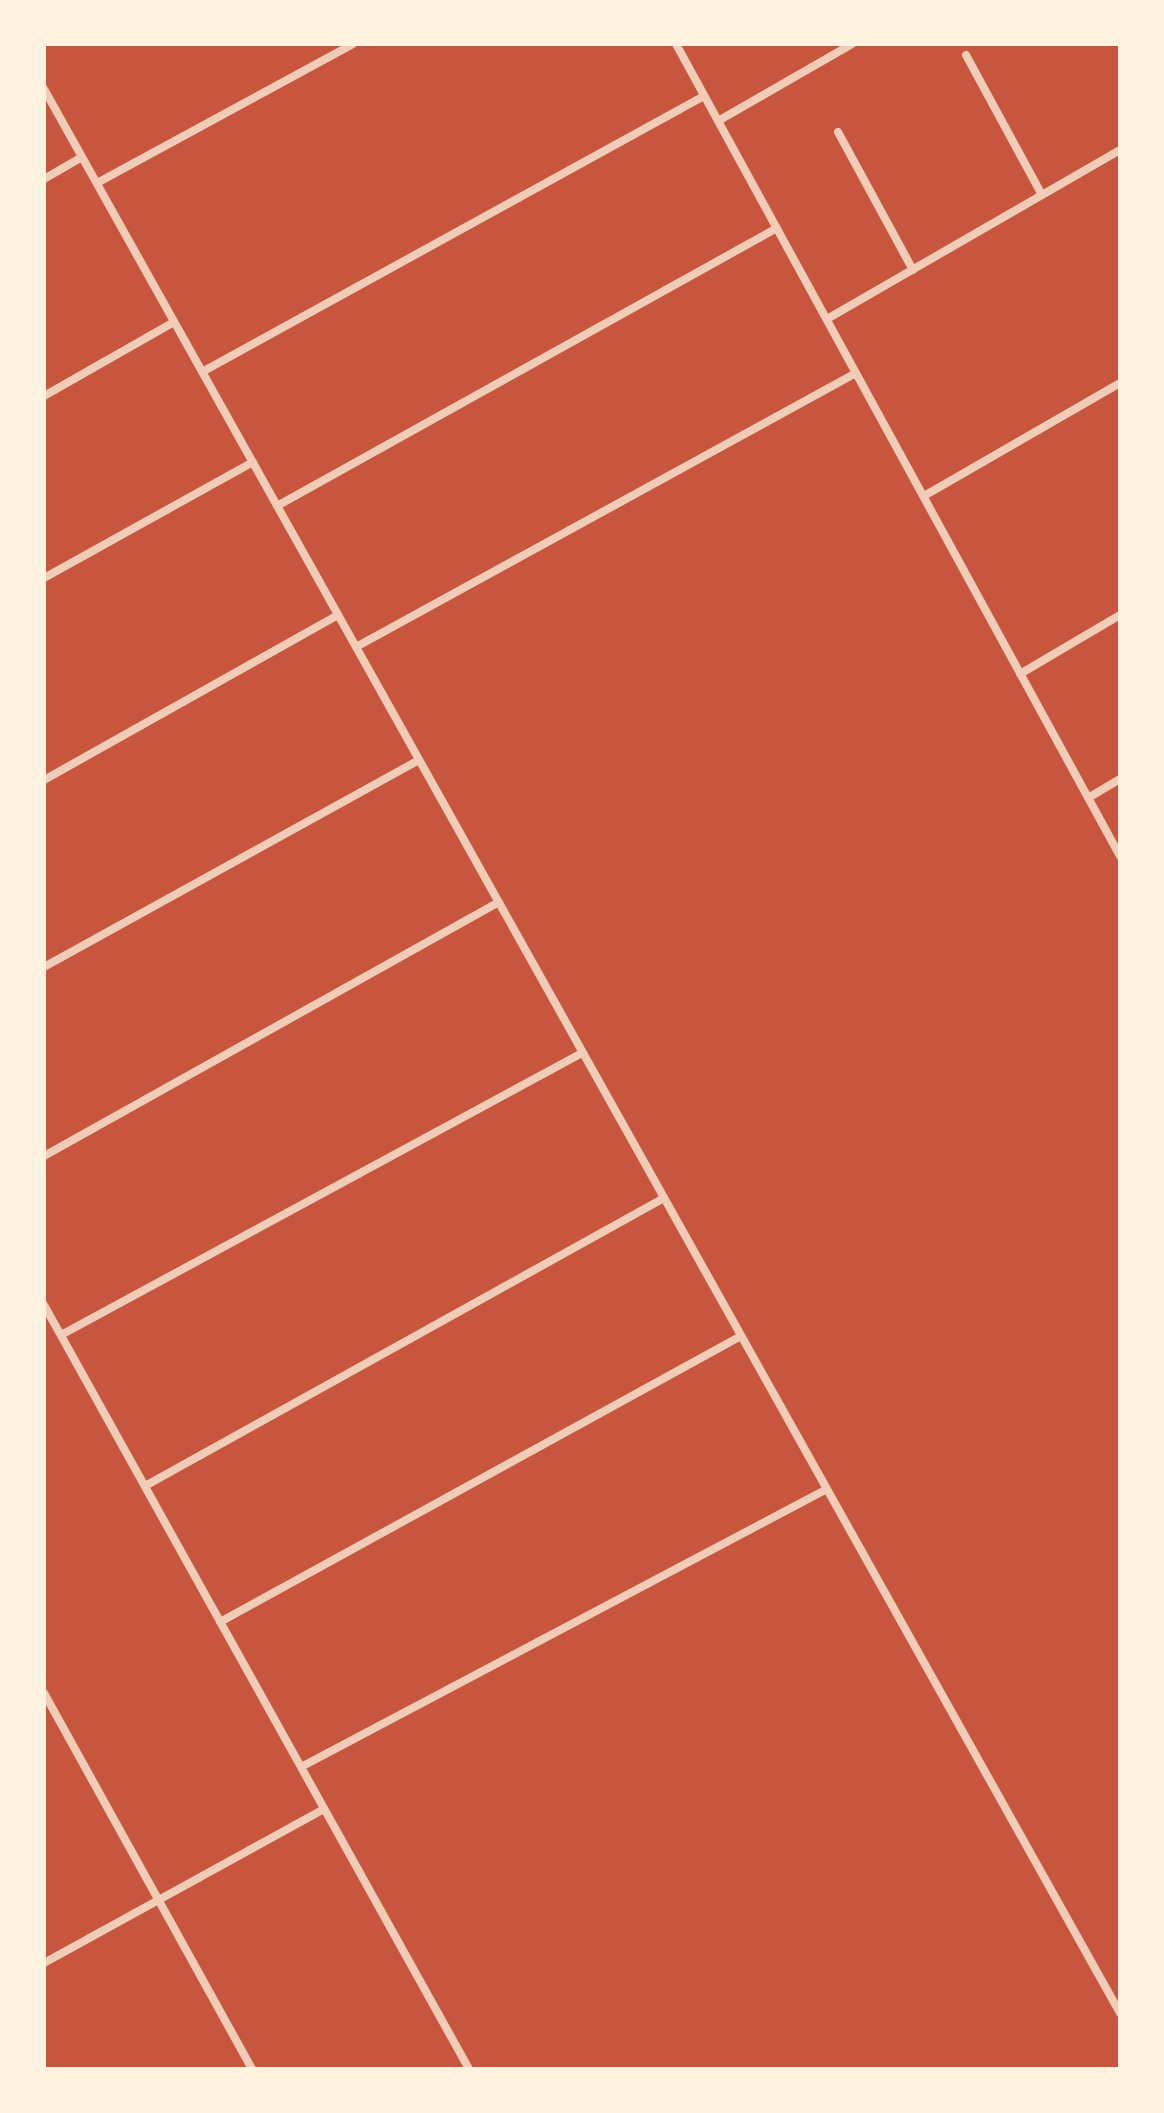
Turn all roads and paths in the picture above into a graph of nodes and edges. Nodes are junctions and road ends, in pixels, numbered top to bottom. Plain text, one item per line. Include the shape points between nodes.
1 (353, 44) edge
2 (676, 44) edge
3 (852, 44) edge
4 (966, 55) dead end
5 (44, 89) edge
6 (704, 96) junction
7 (718, 121) junction
8 (838, 132) dead end
9 (1120, 150) edge
10 (82, 157) junction
11 (44, 179) edge
12 (97, 183) junction
13 (1042, 195) junction
14 (777, 228) junction
15 (913, 270) junction
16 (827, 319) junction
17 (174, 322) junction
18 (202, 372) junction
19 (856, 373) junction
20 (1120, 383) edge
21 (44, 396) edge
22 (253, 462) junction
23 (924, 496) junction
24 (277, 506) junction
25 (44, 578) edge
26 (338, 615) junction
27 (1120, 615) edge
28 (356, 647) junction
29 (1020, 674) junction
30 (419, 760) junction
31 (1120, 779) edge
32 (44, 780) edge
33 (1088, 798) junction
34 (1120, 856) edge
35 (499, 902) junction
36 (44, 967) edge
37 (582, 1053) junction
38 (44, 1156) edge
39 (664, 1198) junction
40 (44, 1305) edge
41 (61, 1335) junction
42 (741, 1336) junction
43 (145, 1486) junction
44 (827, 1489) junction
45 (220, 1622) junction
46 (44, 1693) edge
47 (301, 1767) junction
48 (324, 1809) junction
49 (159, 1899) junction
50 (44, 1963) edge
51 (1120, 2013) edge
52 (252, 2069) edge
53 (469, 2069) edge

1 - 12 street
2 - 6 street
3 - 7 street
4 - 13 street
5 - 10 street
6 - 7 street
6 - 18 street
7 - 14 street
8 - 15 street
9 - 13 street
10 - 11 street
10 - 12 street
12 - 17 street
13 - 15 street
14 - 16 street
14 - 24 street
15 - 16 street
16 - 19 street
17 - 18 street
17 - 21 street
18 - 22 street
19 - 23 street
19 - 28 street
20 - 23 street
22 - 24 street
22 - 25 street
23 - 29 street
24 - 26 street
26 - 28 street
26 - 32 street
27 - 29 street
28 - 30 street
29 - 33 street
30 - 35 street
30 - 36 street
31 - 33 street
33 - 34 street
35 - 37 street
35 - 38 street
37 - 39 street
37 - 41 street
39 - 42 street
39 - 43 street
40 - 41 street
41 - 43 street
42 - 44 street
42 - 45 street
43 - 45 street
44 - 47 street
44 - 51 street
45 - 47 street
46 - 49 street
47 - 48 street
48 - 49 street
48 - 53 street
49 - 50 street
49 - 52 street

